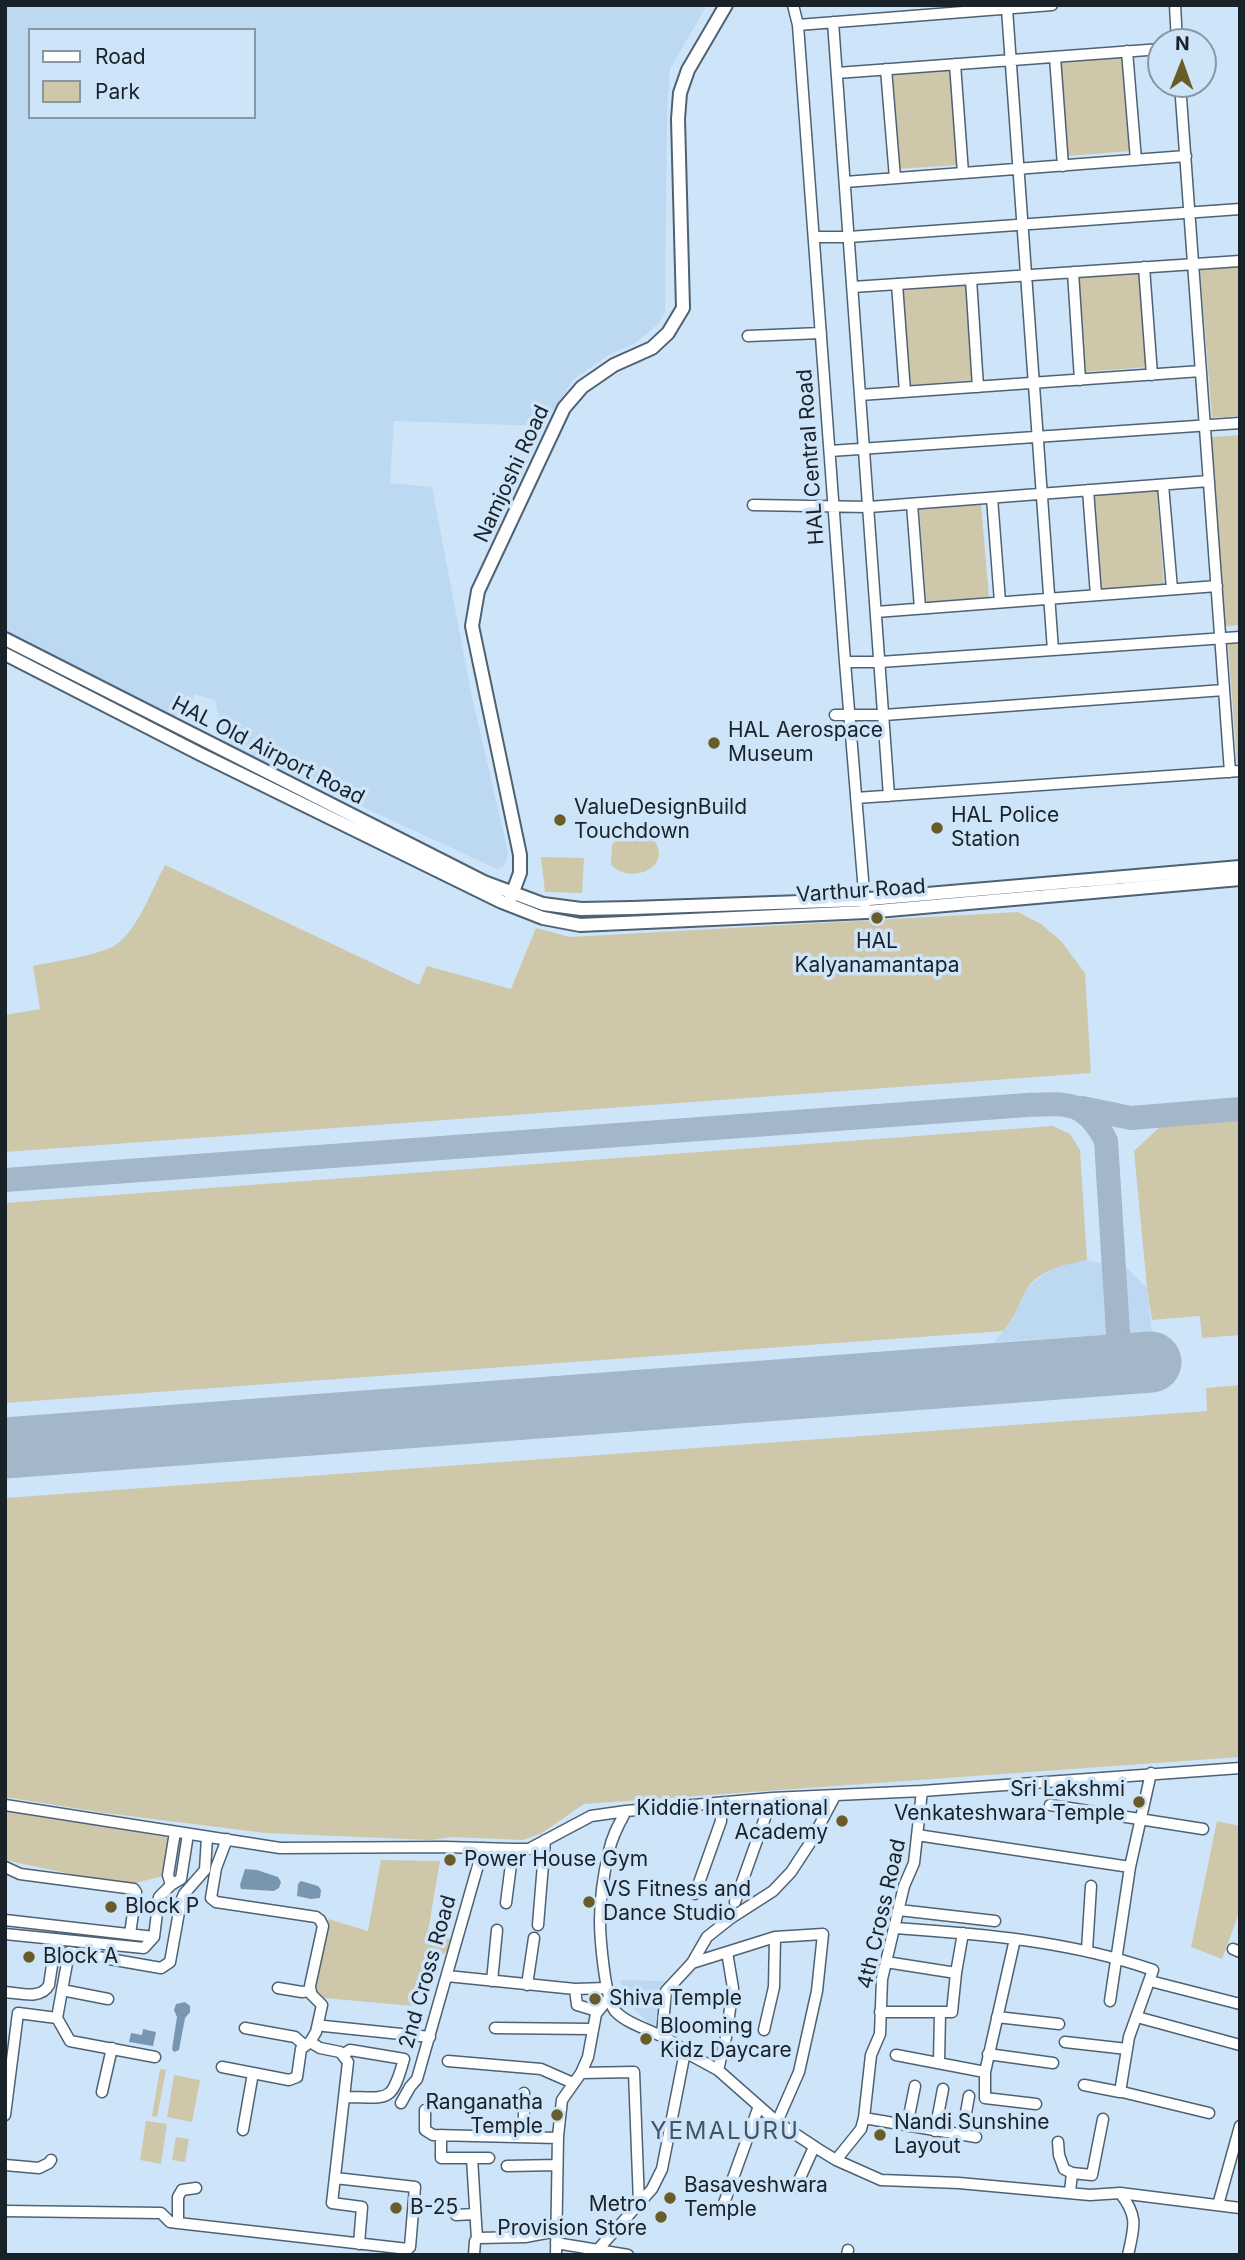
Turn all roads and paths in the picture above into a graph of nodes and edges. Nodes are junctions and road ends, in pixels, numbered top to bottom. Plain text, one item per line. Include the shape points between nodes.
1 (726, 5) edge
2 (1052, 5) edge
3 (1175, 5) edge
4 (793, 9) edge
5 (1007, 9) junction
6 (833, 22) junction
7 (798, 25) junction
8 (1176, 28) edge
9 (1147, 50) edge
10 (1127, 51) junction
11 (1055, 57) junction
12 (1010, 60) junction
13 (955, 64) junction
14 (886, 69) junction
15 (837, 73) junction
16 (1181, 98) edge
17 (1186, 156) junction
18 (1136, 160) junction
19 (1063, 166) junction
20 (1018, 169) junction
21 (963, 173) junction
22 (895, 178) junction
23 (845, 182) junction
24 (1240, 209) edge
25 (1190, 213) junction
26 (1022, 225) junction
27 (814, 237) junction
28 (849, 237) junction
29 (1240, 261) edge
30 (1193, 264) junction
31 (1144, 267) junction
32 (1073, 272) junction
33 (1026, 275) junction
34 (971, 279) junction
35 (897, 284) junction
36 (853, 287) junction
37 (821, 333) junction
38 (748, 336) dead end
39 (1201, 371) junction
40 (1152, 375) junction
41 (1080, 380) junction
42 (1034, 383) junction
43 (978, 387) junction
44 (905, 392) junction
45 (860, 395) junction
46 (1240, 423) edge
47 (1205, 425) junction
48 (1038, 437) junction
49 (864, 449) junction
50 (830, 451) junction
51 (1209, 481) junction
52 (1163, 485) junction
53 (1088, 490) junction
54 (1042, 494) junction
55 (992, 498) junction
56 (912, 504) junction
57 (753, 505) dead end
58 (834, 507) junction
59 (869, 507) junction
60 (1217, 586) junction
61 (1171, 589) junction
62 (1096, 595) junction
63 (1049, 598) junction
64 (1000, 602) junction
65 (920, 608) junction
66 (876, 612) junction
67 (1240, 637) edge
68 (1220, 638) junction
69 (5, 639) edge
70 (1053, 650) junction
71 (5, 654) edge
72 (845, 662) junction
73 (880, 662) junction
74 (1224, 690) junction
75 (835, 715) dead end
76 (849, 715) junction
77 (884, 715) junction
78 (1235, 771) edge
79 (890, 796) junction
80 (856, 798) junction
81 (1240, 867) edge
82 (1240, 879) edge
83 (489, 895) joint
84 (511, 898) junction
85 (866, 906) junction
86 (1240, 1768) edge
87 (1151, 1773) junction
88 (922, 1791) junction
89 (835, 1796) junction
90 (772, 1798) junction
91 (721, 1803) junction
92 (5, 1805) edge
93 (1050, 1805) dead end
94 (626, 1811) junction
95 (1140, 1818) junction
96 (1203, 1829) dead end
97 (175, 1832) junction
98 (188, 1834) junction
99 (917, 1835) junction
100 (206, 1837) junction
101 (227, 1839) junction
102 (545, 1840) junction
103 (483, 1848) junction
104 (513, 1849) junction
105 (5, 1867) edge
106 (1130, 1867) junction
107 (205, 1870) junction
108 (215, 1877) junction
109 (171, 1885) junction
110 (1091, 1886) dead end
111 (695, 1894) dead end
112 (735, 1902) dead end
113 (506, 1903) dead end
114 (899, 1910) junction
115 (5, 1920) edge
116 (995, 1921) dead end
117 (538, 1925) dead end
118 (895, 1928) junction
119 (497, 1930) dead end
120 (962, 1933) junction
121 (5, 1934) edge
122 (130, 1934) junction
123 (155, 1937) junction
124 (775, 1937) junction
125 (534, 1938) dead end
126 (56, 1939) junction
127 (1015, 1939) junction
128 (1087, 1950) junction
129 (727, 1952) junction
130 (1116, 1957) junction
131 (886, 1962) junction
132 (692, 1963) junction
133 (956, 1973) junction
134 (447, 1976) junction
135 (1150, 1981) junction
136 (492, 1982) junction
137 (527, 1985) junction
138 (607, 1987) junction
139 (278, 1988) dead end
140 (575, 1989) junction
141 (62, 1990) junction
142 (311, 1991) junction
143 (5, 1992) edge
144 (108, 1999) dead end
145 (608, 1999) junction
146 (1110, 2001) dead end
147 (1240, 2004) edge
148 (597, 2011) junction
149 (880, 2012) junction
150 (940, 2012) junction
151 (997, 2017) junction
152 (1137, 2017) junction
153 (57, 2018) junction
154 (1059, 2024) dead end
155 (324, 2026) dead end
156 (245, 2028) dead end
157 (495, 2028) dead end
158 (591, 2029) junction
159 (764, 2030) dead end
160 (662, 2035) junction
161 (430, 2037) junction
162 (1065, 2042) dead end
163 (308, 2044) junction
164 (1240, 2045) edge
165 (112, 2048) junction
166 (1127, 2049) junction
167 (685, 2052) junction
168 (344, 2054) junction
169 (988, 2054) junction
170 (896, 2055) dead end
171 (155, 2057) dead end
172 (448, 2061) dead end
173 (939, 2063) junction
174 (1053, 2063) dead end
175 (222, 2067) dead end
176 (718, 2070) junction
177 (985, 2072) junction
178 (253, 2073) junction
179 (581, 2073) junction
180 (573, 2083) junction
181 (915, 2085) dead end
182 (1084, 2085) dead end
183 (943, 2090) dead end
184 (1118, 2091) junction
185 (102, 2092) dead end
186 (524, 2093) dead end
187 (969, 2096) dead end
188 (344, 2097) junction
189 (401, 2103) dead end
190 (1036, 2104) dead end
191 (759, 2106) junction
192 (425, 2110) dead end
193 (1209, 2113) dead end
194 (5, 2115) edge
195 (864, 2118) junction
196 (1103, 2119) dead end
197 (777, 2122) junction
198 (907, 2126) junction
199 (1240, 2126) edge
200 (243, 2130) dead end
201 (935, 2131) junction
202 (441, 2135) junction
203 (962, 2135) junction
204 (524, 2137) junction
205 (976, 2137) dead end
206 (558, 2138) junction
207 (1058, 2143) dead end
208 (814, 2147) junction
209 (472, 2158) junction
210 (489, 2158) dead end
211 (51, 2160) dead end
212 (836, 2160) junction
213 (5, 2165) edge
214 (557, 2165) junction
215 (508, 2166) dead end
216 (1072, 2173) junction
217 (335, 2178) junction
218 (796, 2187) dead end
219 (196, 2188) dead end
220 (1070, 2192) junction
221 (1120, 2193) junction
222 (639, 2203) junction
223 (1218, 2205) junction
224 (723, 2206) dead end
225 (1240, 2208) edge
226 (5, 2211) edge
227 (475, 2214) junction
228 (456, 2215) dead end
229 (178, 2223) junction
230 (557, 2231) junction
231 (477, 2239) junction
232 (556, 2243) junction
233 (359, 2244) junction
234 (595, 2253) edge
235 (474, 2255) edge
236 (556, 2255) edge
237 (628, 2255) edge
238 (1128, 2255) edge

1 - 84 main road, Namjoshi Road via 688,70 680,93 683,308 652,348 614,365 582,387 564,408 478,591 471,626 520,855 520,873
2 - 5 street
3 - 8 street
4 - 7 street, HAL Central Road
5 - 6 street
5 - 12 street
6 - 7 street
6 - 15 street
7 - 27 street, HAL Central Road
9 - 10 street
10 - 11 street
10 - 18 street
11 - 12 street
11 - 19 street
12 - 13 street
12 - 20 street
13 - 14 street
13 - 21 street
14 - 15 street
14 - 22 street
15 - 23 street
16 - 17 street
17 - 18 street
17 - 25 street
18 - 19 street
19 - 20 street
20 - 21 street
20 - 26 street
21 - 22 street
22 - 23 street
23 - 28 street
24 - 25 street
25 - 26 street
25 - 30 street
26 - 28 street
26 - 33 street
27 - 28 street
27 - 37 street, HAL Central Road
28 - 36 street
29 - 30 street
30 - 31 street
30 - 39 street
31 - 32 street
31 - 40 street
32 - 33 street
32 - 41 street
33 - 34 street
33 - 42 street
34 - 35 street
34 - 43 street
35 - 36 street
35 - 44 street
36 - 45 street
37 - 38 street
37 - 50 street, HAL Central Road
39 - 40 street
39 - 47 street
40 - 41 street
41 - 42 street
42 - 43 street
42 - 48 street
43 - 44 street
44 - 45 street
45 - 49 street
46 - 47 street
47 - 48 street
47 - 51 street
48 - 49 street
48 - 54 street
49 - 50 street
49 - 59 street
50 - 58 street, HAL Central Road
51 - 52 street
51 - 60 street
52 - 53 street
52 - 61 street
53 - 54 street
53 - 62 street
54 - 55 street
54 - 63 street
55 - 56 street
55 - 64 street
56 - 59 street
56 - 65 street
57 - 58 street
58 - 59 street
58 - 72 street, HAL Central Road
59 - 66 street
60 - 61 street
60 - 68 street
61 - 62 street
62 - 63 street
63 - 64 street
63 - 70 street
64 - 65 street
65 - 66 street
66 - 73 street
67 - 68 street
68 - 70 street
68 - 74 street
69 - 84 main road, HAL Old Airport Road
70 - 73 street
71 - 83 main road, HAL Old Airport Road
72 - 73 street
72 - 76 street, HAL Central Road
73 - 77 street
74 - 77 street
74 - 78 street
75 - 76 street
76 - 77 street
76 - 80 street, HAL Central Road
77 - 79 street
78 - 79 street
79 - 80 street
80 - 85 street, HAL Central Road
81 - 85 main road, Varthur Road
82 - 85 main road, Varthur Road
83 - 84 main road, Varthur Road
84 - 85 main road, Varthur Road via 581,908
86 - 87 street
87 - 88 street
87 - 95 street
88 - 89 street
88 - 99 street
89 - 90 street
89 - 132 street via 791,1872 773,1891 707,1937
90 - 91 street
90 - 112 street
91 - 94 street
91 - 111 street via 721,1821
92 - 97 street
93 - 95 street
94 - 102 street via 591,1816
94 - 138 street via 608,1852 600,1921
95 - 96 street
95 - 106 street
97 - 98 street
97 - 109 street via 168,1875
98 - 100 street
98 - 109 street via 181,1879
99 - 106 street, 4th Cross Road
99 - 114 street, 4th Cross Road via 914,1863
100 - 101 street
100 - 107 street
101 - 103 street via 280,1847
101 - 108 street
102 - 104 street via 529,1849
102 - 117 street
103 - 104 street
103 - 134 street, 2nd Cross Road
104 - 113 street
105 - 122 street via 20,1874 134,1889
106 - 130 street
107 - 108 street
107 - 141 street via 181,1901 170,1962 161,1968 69,1952
108 - 142 street via 211,1898 216,1902 320,1920 323,1926
109 - 123 street via 159,1897
110 - 128 street
114 - 116 street
114 - 118 street, 4th Cross Road
115 - 122 street
118 - 120 street
118 - 131 street, 4th Cross Road
119 - 136 street
120 - 127 street
120 - 133 street
121 - 126 street
122 - 123 street
123 - 126 street via 149,1945 137,1948
124 - 129 street
124 - 159 street via 774,1987
124 - 197 street via 823,1934 817,1991 799,2072
125 - 137 street
126 - 143 street via 46,1991
127 - 128 street
127 - 151 street
128 - 130 street
129 - 132 street
129 - 176 street via 733,1988
130 - 135 street via 1153,1970
130 - 146 street
131 - 133 street
131 - 149 street, 4th Cross Road
132 - 160 street via 666,1991
133 - 150 street via 952,2012
134 - 136 street
134 - 161 street, 2nd Cross Road
135 - 147 street
135 - 152 street
136 - 137 street
137 - 140 street
138 - 140 street
138 - 145 street
139 - 142 street
140 - 148 street via 577,2005
141 - 144 street
141 - 153 street
142 - 163 street via 322,2005
145 - 148 street
145 - 160 street via 616,2012
148 - 158 street
149 - 150 street
149 - 195 street, 4th Cross Road
150 - 173 street
151 - 154 street
151 - 169 street
152 - 164 street
152 - 166 street
153 - 165 street via 70,2041
153 - 194 street via 18,2013
155 - 161 street
156 - 163 street via 295,2037
157 - 158 street
158 - 179 street
160 - 167 street
161 - 189 street, 2nd Cross Road via 417,2079
162 - 166 street
163 - 168 street
163 - 178 street via 301,2049 297,2077 289,2080
165 - 171 street
165 - 185 street
166 - 184 street
167 - 176 street
167 - 222 street via 662,2169
168 - 188 street via 348,2062
168 - 188 street via 350,2050 404,2059 396,2088 384,2097
169 - 174 street
169 - 177 street
170 - 173 street
172 - 180 street via 541,2068
173 - 177 street
175 - 178 street
176 - 191 street
177 - 190 street via 985,2098
178 - 200 street
179 - 180 street
179 - 222 street via 634,2072
180 - 206 street via 562,2100
181 - 198 street
182 - 184 street
183 - 201 street
184 - 193 street
186 - 204 street
187 - 203 street
188 - 217 street
191 - 197 street
191 - 224 street
192 - 202 street via 425,2130
195 - 198 street
195 - 212 street, 4th Cross Road via 861,2129
196 - 216 street via 1092,2175
197 - 208 street
198 - 201 street
199 - 223 street
201 - 203 street
202 - 204 street
202 - 209 street via 441,2158
203 - 205 street
204 - 206 street
206 - 214 street
207 - 216 street via 1064,2169
208 - 212 street
208 - 218 street
209 - 210 street
209 - 227 street
211 - 213 street via 39,2168
212 - 220 street via 881,2180
214 - 215 street
214 - 230 street
216 - 220 street
217 - 233 street via 332,2203 362,2207
217 - 233 street via 413,2185 416,2190 411,2247
219 - 229 street via 182,2190 178,2197
220 - 221 street
221 - 223 street
221 - 238 street via 1135,2222
222 - 234 street
223 - 225 street
226 - 229 street via 161,2213
227 - 228 street
227 - 231 street
229 - 233 street
230 - 231 street
230 - 232 street
231 - 235 street
232 - 234 street
232 - 236 street
234 - 237 street

